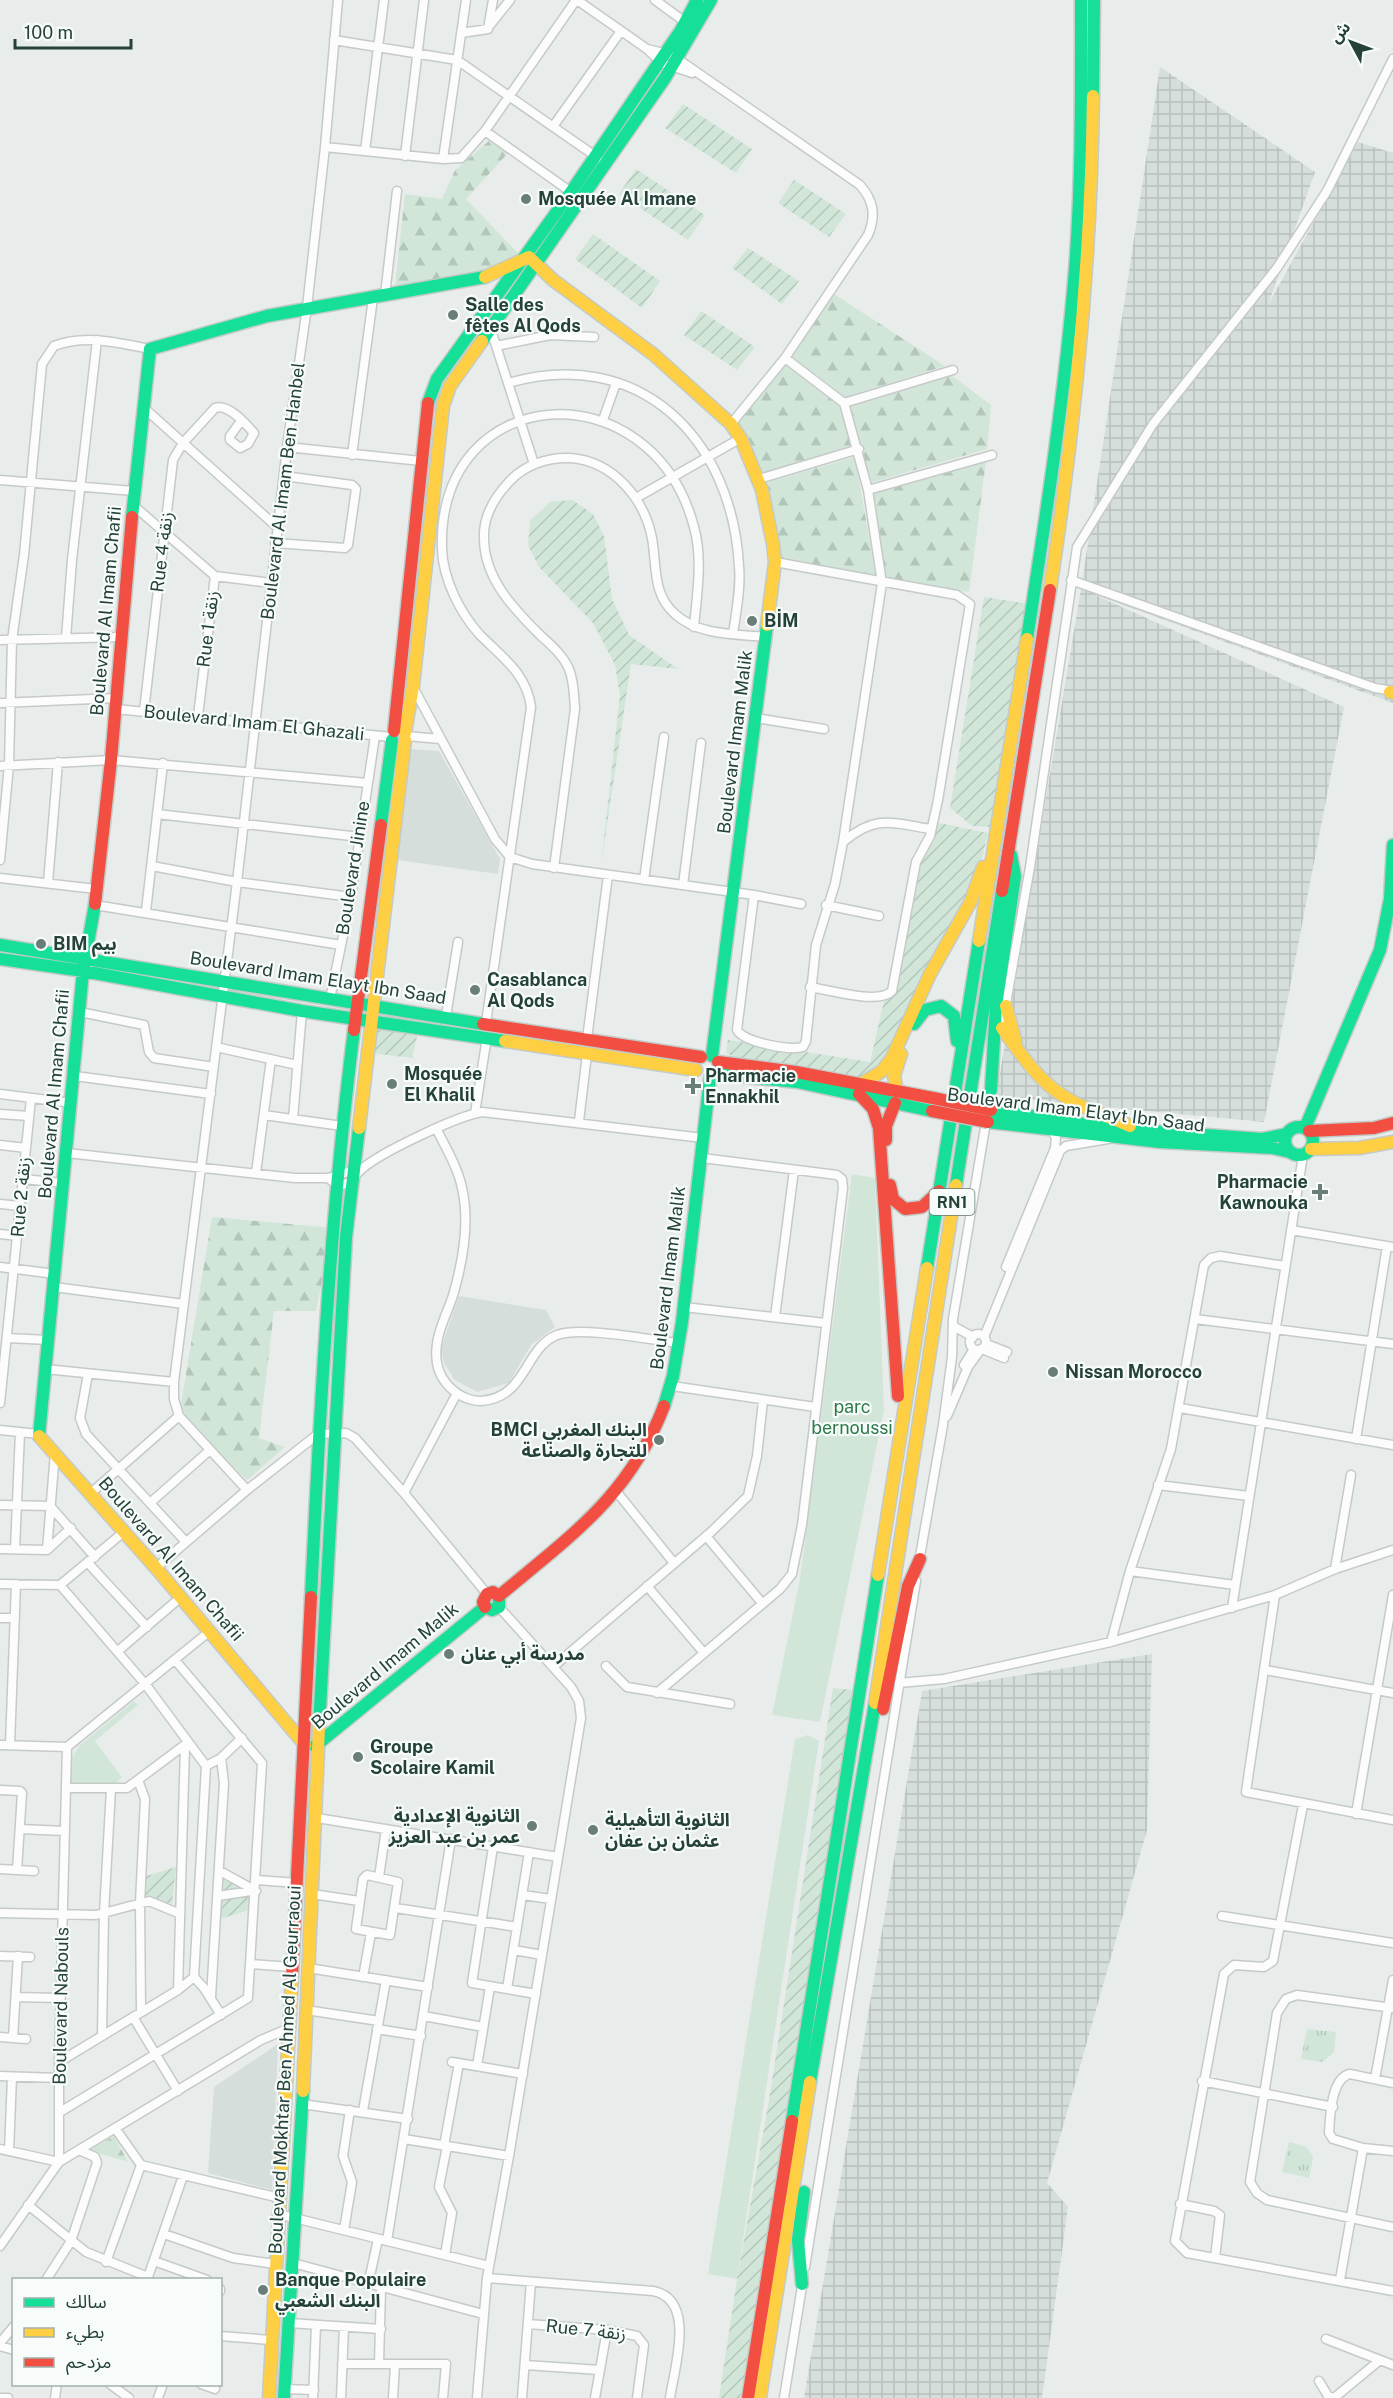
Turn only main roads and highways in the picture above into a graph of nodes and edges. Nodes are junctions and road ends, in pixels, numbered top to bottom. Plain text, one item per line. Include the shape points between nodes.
1 (697, 0) edge
2 (711, 0) edge
3 (1075, 0) edge
4 (1081, 0) edge
5 (1095, 0) edge
6 (1081, 25) junction
7 (520, 260) junction
8 (537, 263) junction
9 (488, 277) junction
10 (553, 280) junction
11 (505, 282) junction
12 (522, 283) junction
13 (399, 736) junction
14 (997, 825) junction
15 (1393, 845) edge
16 (1008, 852) junction
17 (0, 945) edge
18 (85, 958) junction
19 (0, 959) edge
20 (83, 971) junction
21 (357, 1002) junction
22 (373, 1005) junction
23 (1006, 1006) road end
24 (355, 1018) junction
25 (370, 1019) junction
26 (1002, 1028) road end
27 (1018, 1050) junction
28 (712, 1065) junction
29 (959, 1065) junction
30 (860, 1089) junction
31 (991, 1090) road end
32 (896, 1097) junction
33 (990, 1116) junction
34 (1393, 1123) edge
35 (1136, 1130) junction
36 (1307, 1130) junction
37 (1287, 1134) junction
38 (1393, 1142) edge
39 (1290, 1152) junction
40 (1307, 1152) junction
41 (939, 1191) junction
42 (320, 1410) junction
43 (338, 1411) junction
44 (892, 1478) junction
45 (920, 1559) road end
46 (305, 1745) junction
47 (318, 1745) junction
48 (858, 1808) junction
49 (807, 2104) junction
50 (802, 2284) road end
51 (284, 2393) edge
52 (269, 2398) edge
53 (746, 2398) edge
54 (760, 2398) edge

1 - 7 main road via 571,192
2 - 8 main road via 674,62
3 - 6 main road
4 - 6 main road, RN1
5 - 16 main road, RN1 via 1092,194 1083,326 1067,480
6 - 14 main road, RN1 via 1074,268 1058,428
7 - 8 main road via 529,257
7 - 9 main road
7 - 11 main road
8 - 10 main road, Boulevard Imam Malik
8 - 12 main road
9 - 11 main road
9 - 18 main road, Boulevard Al Imam Chafii via 307,308 150,349 111,760
10 - 12 main road
10 - 28 main road, Boulevard Imam Malik via 653,354 731,424 759,480 769,517 775,562
11 - 12 main road
11 - 13 main road via 429,395
12 - 13 main road via 450,386 443,406 413,686
13 - 21 main road, Boulevard Mokhtar Ben Ahmed Al Geurraoui
13 - 22 main road, Boulevard Mokhtar Ben Ahmed Al Geurraoui
14 - 29 main road, RN1
14 - 30 main road via 971,901 930,974 892,1058
15 - 36 main road via 1388,914 1380,950
16 - 31 main road via 1014,860 1015,876 996,1006
16 - 48 main road, RN1
17 - 18 main road, Boulevard Imam Elayt Ibn Saad
18 - 20 main road, Boulevard Al Imam Chafii
18 - 21 main road, Boulevard Imam Elayt Ibn Saad
19 - 20 main road, Boulevard Imam Elayt Ibn Saad
20 - 24 main road, Boulevard Imam Elayt Ibn Saad
20 - 46 main road, Boulevard Al Imam Chafii via 38,1434
21 - 22 main road, Boulevard Imam Elayt Ibn Saad
21 - 24 main road, Boulevard Mokhtar Ben Ahmed Al Geurraoui
22 - 25 main road, Boulevard Mokhtar Ben Ahmed Al Geurraoui
22 - 28 main road, Boulevard Imam Elayt Ibn Saad via 587,1039
23 - 27 main road
24 - 25 main road, Boulevard Imam Elayt Ibn Saad
24 - 42 main road, Boulevard Mokhtar Ben Ahmed Al Geurraoui via 335,1179
25 - 28 main road, Boulevard Imam Elayt Ibn Saad via 696,1070 701,1077
25 - 43 main road, Boulevard Mokhtar Ben Ahmed Al Geurraoui via 358,1169 351,1183
26 - 27 main road
27 - 35 main road via 1066,1098
28 - 30 main road, Boulevard Imam Elayt Ibn Saad
28 - 47 main road, Boulevard Imam Malik via 679,1344 672,1386 650,1439 616,1491 590,1518
29 - 32 main road via 956,1022 943,1006 933,1005 916,1018 895,1068
29 - 41 main road, RN1
30 - 32 main road, Boulevard Imam Elayt Ibn Saad
30 - 44 main road via 879,1128 898,1381
32 - 33 main road, Boulevard Imam Elayt Ibn Saad, bridge
32 - 41 main road via 886,1133 892,1199 914,1210
33 - 35 main road, Boulevard Imam Elayt Ibn Saad
33 - 39 main road, Boulevard Imam Elayt Ibn Saad via 1115,1137
34 - 36 main road
35 - 37 main road, Boulevard Imam Elayt Ibn Saad via 1262,1139
36 - 37 main road via 1295,1128
36 - 40 main road via 1313,1140
37 - 39 main road via 1285,1143
38 - 40 main road
39 - 40 main road
41 - 44 main road, RN1
42 - 43 main road
42 - 46 main road, Boulevard Mokhtar Ben Ahmed Al Geurraoui
43 - 47 main road, Boulevard Mokhtar Ben Ahmed Al Geurraoui
44 - 53 main road, RN1 via 756,2359
45 - 48 main road via 908,1586 876,1746
46 - 47 main road, Boulevard Imam Malik
46 - 52 main road, Boulevard Mokhtar Ben Ahmed Al Geurraoui
47 - 51 main road, Boulevard Mokhtar Ben Ahmed Al Geurraoui
48 - 49 main road, RN1
49 - 50 main road via 814,2121 798,2231
49 - 54 main road, RN1

